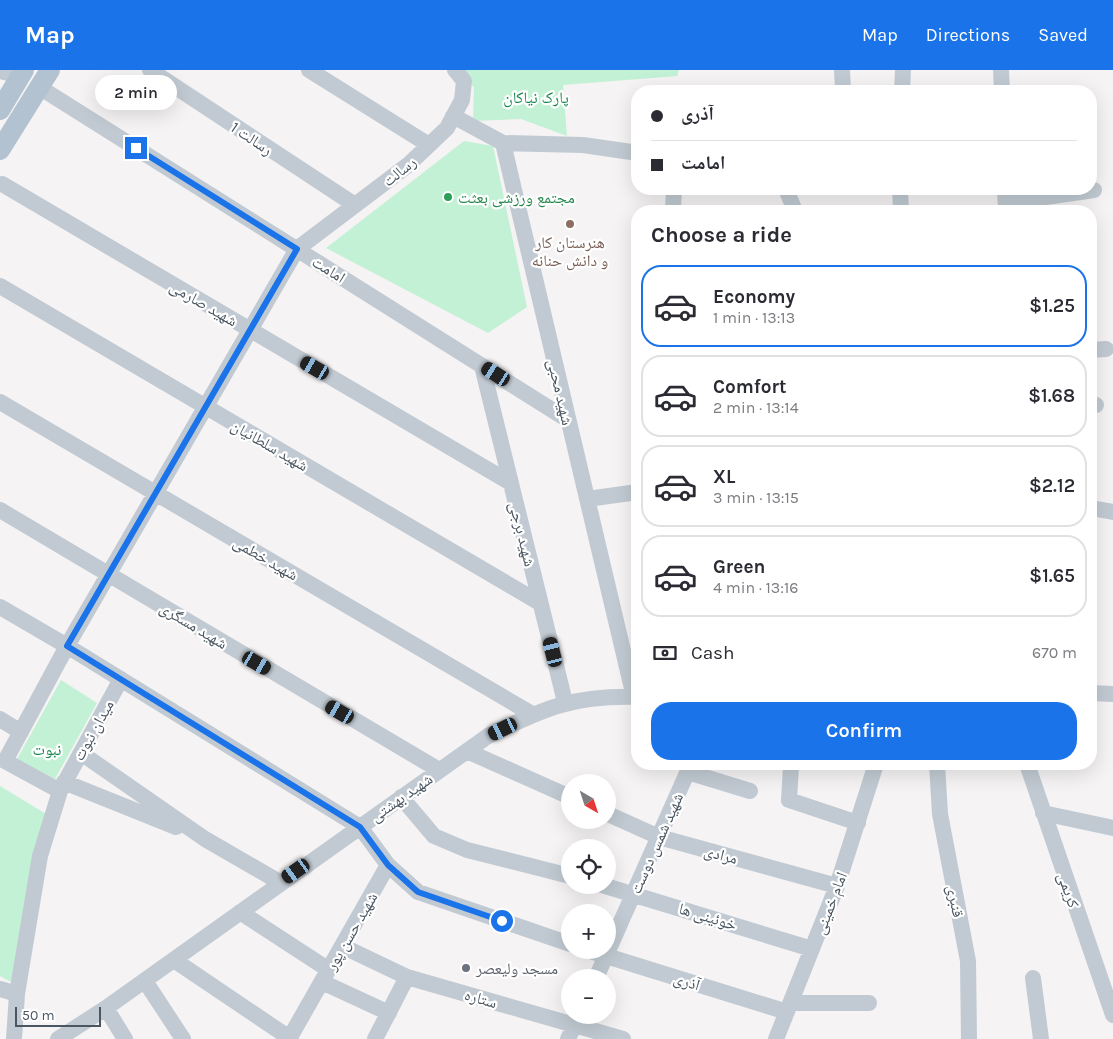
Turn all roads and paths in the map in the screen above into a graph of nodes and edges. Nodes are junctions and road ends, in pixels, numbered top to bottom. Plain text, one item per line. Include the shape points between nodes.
1 (150, 70) edge
2 (310, 70) edge
3 (455, 70) edge
4 (842, 70) edge
5 (903, 70) edge
6 (1001, 70) edge
7 (0, 71) edge
8 (22, 73) edge
9 (44, 78) edge
10 (843, 85) edge
11 (902, 85) edge
12 (1002, 85) edge
13 (0, 110) edge
14 (453, 116) junction
15 (503, 143) junction
16 (429, 145) junction
17 (0, 150) edge
18 (631, 152) edge
19 (2, 184) dead end
20 (1054, 195) edge
21 (1006, 201) edge
22 (355, 206) junction
23 (297, 249) junction
24 (0, 286) edge
25 (250, 330) junction
26 (482, 366) junction
27 (0, 402) edge
28 (205, 406) junction
29 (568, 420) junction
30 (510, 483) junction
31 (156, 493) junction
32 (631, 493) edge
33 (587, 499) junction
34 (1097, 509) edge
35 (0, 510) edge
36 (1113, 512) edge
37 (108, 574) junction
38 (540, 603) junction
39 (0, 607) edge
40 (67, 646) junction
41 (631, 677) edge
42 (121, 679) junction
43 (1097, 693) edge
44 (1113, 694) edge
45 (631, 697) edge
46 (565, 702) junction
47 (532, 714) junction
48 (0, 719) edge
49 (21, 732) junction
50 (467, 751) junction
51 (81, 753) junction
52 (440, 770) junction
53 (688, 770) edge
54 (694, 770) edge
55 (791, 770) edge
56 (874, 770) edge
57 (937, 770) edge
58 (1028, 770) edge
59 (62, 786) junction
60 (750, 791) dead end
61 (561, 793) edge
62 (401, 797) junction
63 (1043, 813) junction
64 (616, 818) edge
65 (858, 823) junction
66 (360, 827) junction
67 (1113, 828) edge
68 (659, 837) junction
69 (205, 839) junction
70 (388, 865) junction
71 (561, 874) edge
72 (281, 882) junction
73 (837, 886) junction
74 (616, 889) edge
75 (633, 893) junction
76 (240, 912) junction
77 (616, 931) edge
78 (561, 941) edge
79 (342, 946) junction
80 (812, 949) junction
81 (616, 959) edge
82 (174, 960) junction
83 (326, 976) junction
84 (407, 977) junction
85 (1033, 978) dead end
86 (145, 981) junction
87 (4, 991) edge
88 (869, 1002) dead end
89 (106, 1008) junction
90 (789, 1008) junction
91 (389, 1013) junction
92 (1113, 1015) edge
93 (574, 1026) edge
94 (57, 1037) edge
95 (378, 1038) edge
96 (14, 1039) edge
97 (125, 1039) edge
98 (183, 1039) edge
99 (290, 1039) edge
100 (623, 1039) edge
101 (776, 1039) edge
102 (969, 1039) edge
103 (1041, 1039) edge

1 - 22 street, رسالت 1
2 - 16 street
3 - 14 street, رسالت via 464,81 462,100
4 - 10 street
5 - 11 street
6 - 12 street
7 - 8 street
8 - 9 main road
8 - 13 main road
9 - 17 main road
9 - 23 street, امامت
14 - 15 street
14 - 16 street, رسالت via 447,128
15 - 18 street via 583,145
15 - 29 street, شهید محبی
16 - 22 street, رسالت
19 - 25 street, شهید صارمی
20 - 21 street
22 - 23 street, رسالت
23 - 25 street
23 - 26 street, امامت
24 - 28 street, شهید سلطانیان
25 - 28 street
25 - 30 street, شهید صارمی
26 - 29 street, امامت
26 - 30 street, شهید برجی
27 - 31 street, شهید خطمی
28 - 31 street
28 - 38 street, شهید سلطانیان
29 - 33 street, شهید محبی
30 - 38 street, شهید برجی
31 - 37 street
31 - 47 street, شهید خطمی
32 - 33 street
33 - 41 street, شهید محبی
34 - 36 street
35 - 37 street, شهید مسگری
37 - 40 street
37 - 52 street, شهید مسگری
38 - 46 street, شهید برجی
39 - 40 street
40 - 42 street
40 - 49 street
42 - 51 street, میدان نبوت
42 - 66 street
43 - 44 street
45 - 46 street, شهید بهشتی via 597,696
46 - 47 street, شهید بهشتی
47 - 50 street, شهید بهشتی via 488,736
48 - 49 street
49 - 59 street via 5,760
50 - 52 street, شهید بهشتی
50 - 61 street
51 - 59 street, میدان نبوت
51 - 69 street
52 - 62 street, شهید بهشتی
53 - 68 street, شهید شمس دوست
54 - 60 street
55 - 65 street via 789,800
56 - 65 street, امام خمینی
57 - 102 street, قنبری via 940,814 968,961
58 - 63 street, کریمی
59 - 69 street
59 - 87 street
62 - 66 street, شهید بهشتی
62 - 71 street via 434,836 467,850
63 - 67 street
63 - 92 street, کریمی
64 - 68 street, مرادی
65 - 73 street, امام خمینی
66 - 70 street
66 - 72 street, شهید بهشتی
68 - 73 street, مرادی
68 - 75 street, شهید شمس دوست
69 - 72 street
70 - 78 street via 418,892
70 - 79 street, شهید حسن پور
72 - 76 street, شهید بهشتی
73 - 80 street, امام خمینی
74 - 75 street, خوئینی ها
75 - 77 street, شهید شمس دوست
75 - 80 street, خوئینی ها
76 - 82 street, شهید بهشتی
76 - 83 street
79 - 83 street, شهید حسن پور
79 - 84 street, ستاره
80 - 90 street, امام خمینی
81 - 90 street, آذری
82 - 86 street, شهید بهشتی
82 - 99 street
83 - 91 street
83 - 99 street, شهید حسن پور
84 - 91 street
84 - 93 street, ستاره
85 - 103 street
86 - 89 street, شهید بهشتی
86 - 98 street
87 - 96 street
88 - 90 street, آذری
89 - 94 street, شهید بهشتی
89 - 97 street
90 - 101 street, امام خمینی
91 - 95 street
93 - 100 street, ستاره

